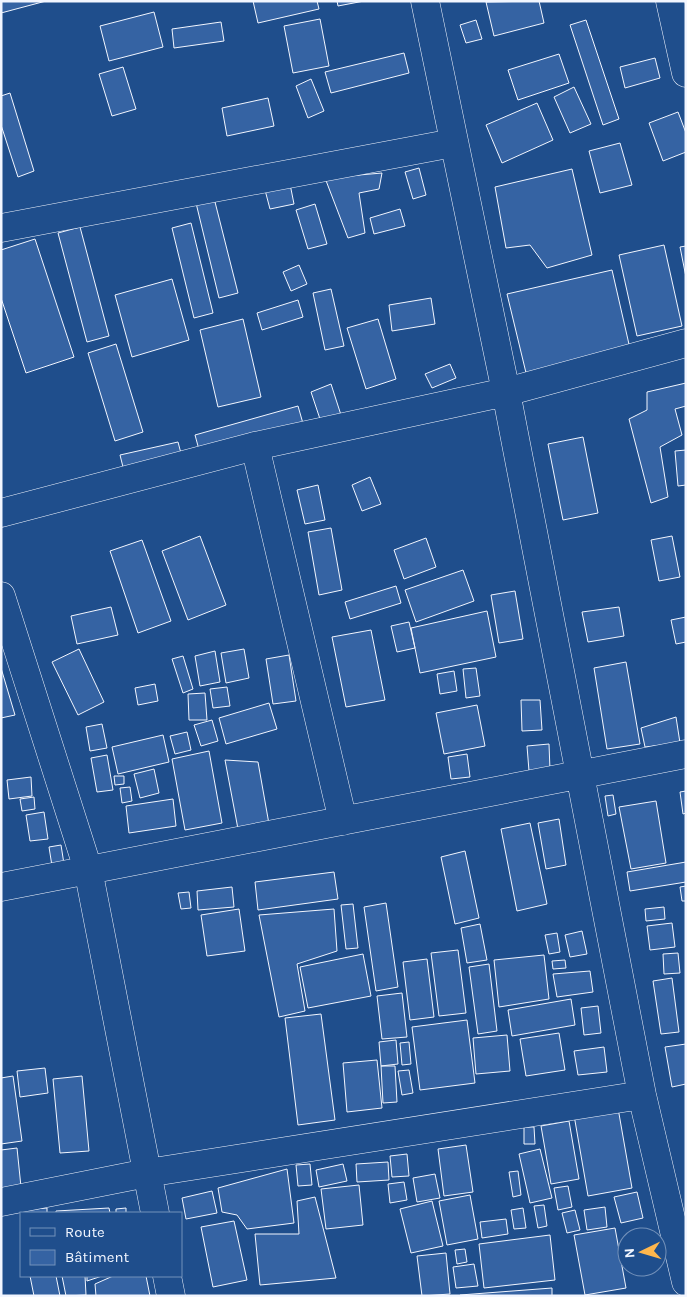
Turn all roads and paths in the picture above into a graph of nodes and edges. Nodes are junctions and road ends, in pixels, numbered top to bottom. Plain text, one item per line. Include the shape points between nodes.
1 (425, 1) edge
2 (670, 1) edge
3 (686, 73) edge
4 (453, 143) junction
5 (1, 228) edge
6 (686, 343) edge
7 (506, 392) junction
8 (255, 446) junction
9 (1, 513) edge
10 (1, 596) edge
11 (686, 754) edge
12 (579, 775) junction
13 (344, 821) junction
14 (88, 869) junction
15 (1, 887) edge
16 (642, 1095) junction
17 (147, 1173) junction
18 (1, 1202) edge
19 (155, 1212) edge
20 (167, 1277) edge
21 (686, 1282) edge
22 (171, 1296) edge

1 - 4 street
2 - 3 street
4 - 5 street
4 - 7 street
6 - 7 street
7 - 8 street
7 - 12 street
8 - 9 street
8 - 13 street
10 - 14 street
11 - 12 street
12 - 13 street
12 - 16 street
13 - 14 street
14 - 15 street
14 - 17 street
16 - 17 street
16 - 21 street
17 - 18 street
17 - 19 street
20 - 22 street

